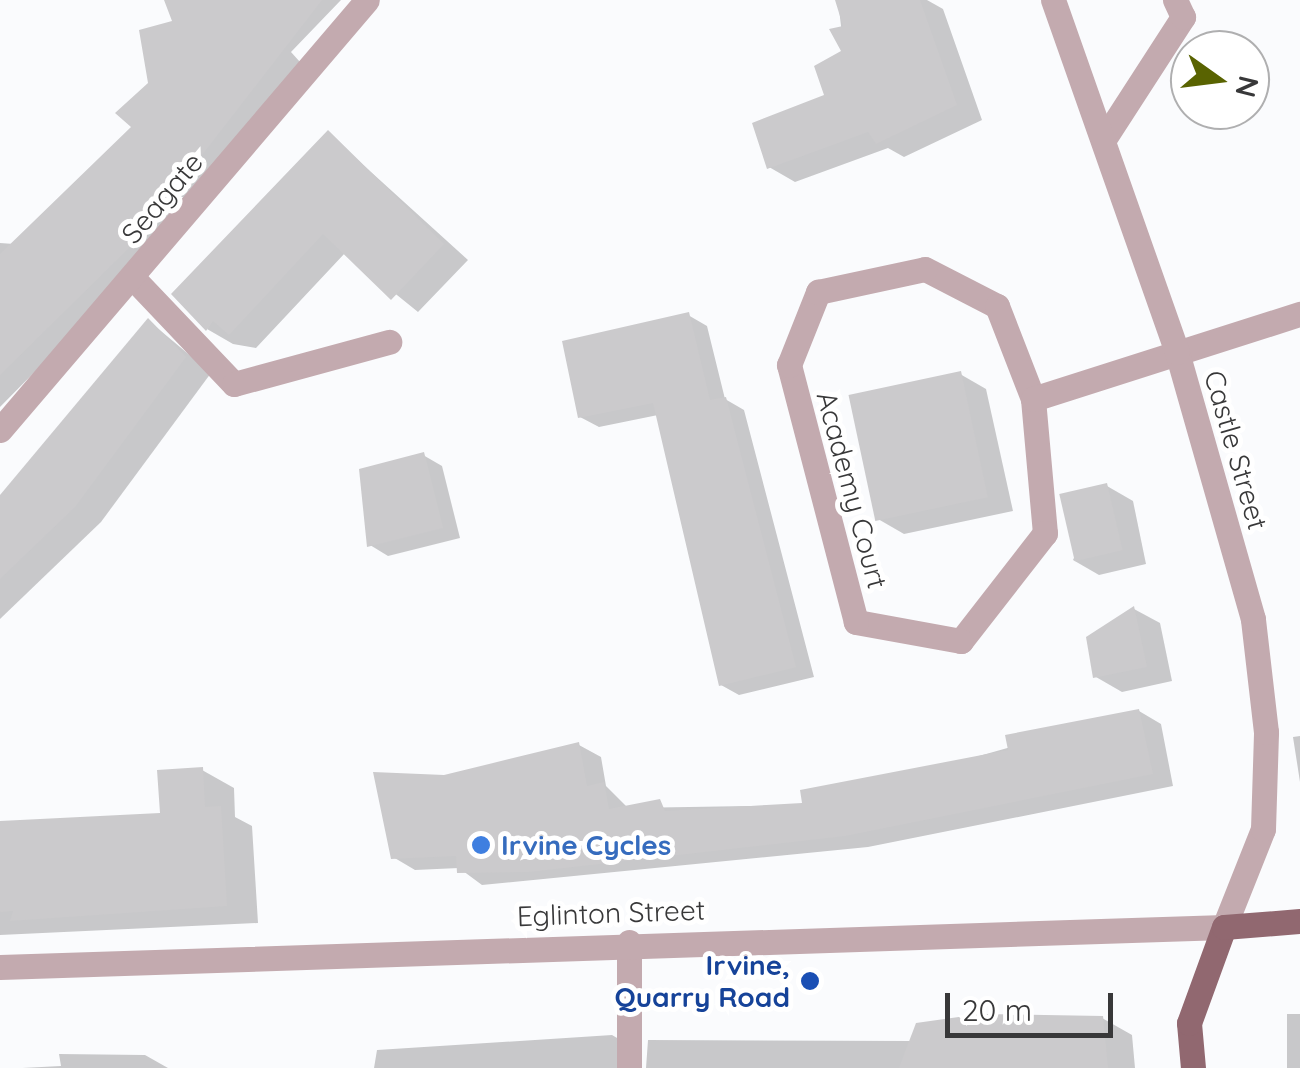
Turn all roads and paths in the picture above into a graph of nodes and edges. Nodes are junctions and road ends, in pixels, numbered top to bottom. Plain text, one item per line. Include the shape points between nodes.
1 (366, 0) edge
2 (1053, 0) edge
3 (1175, 0) edge
4 (1106, 136) junction
5 (134, 279) junction
6 (1300, 314) edge
7 (389, 342) dead end
8 (1177, 352) junction
9 (1033, 399) junction
10 (0, 430) edge
11 (1300, 920) edge
12 (1224, 926) junction
13 (629, 942) junction
14 (0, 967) edge
15 (629, 1068) edge
16 (1193, 1068) edge

1 - 5 street, Seagate
2 - 4 street, Castle Street
3 - 4 street via 1183,17
4 - 8 street, Castle Street
5 - 7 street via 234,384
5 - 10 street, Seagate
6 - 8 street
8 - 9 street
8 - 12 street, Castle Street via 1253,619 1266,732 1263,828
9 - 9 street, Academy Court via 1045,533 960,641 856,622 788,365 818,292 925,270 997,306
11 - 12 main road
12 - 13 street, Eglinton Street
12 - 16 main road via 1189,1023
13 - 14 street, Eglinton Street
13 - 15 street

